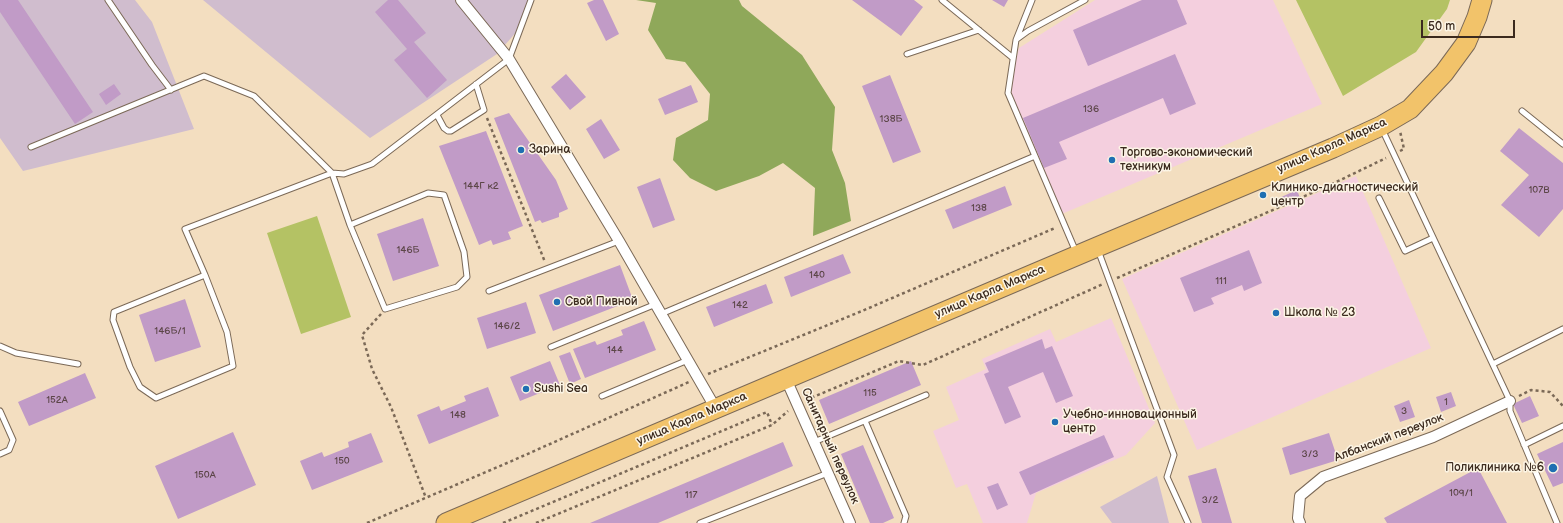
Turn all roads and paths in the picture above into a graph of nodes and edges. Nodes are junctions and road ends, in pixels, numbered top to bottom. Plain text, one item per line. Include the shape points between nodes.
1 (108, 0) edge
2 (461, 0) edge
3 (531, 0) edge
4 (942, 0) edge
5 (1032, 0) edge
6 (1085, 0) edge
7 (1482, 0) edge
8 (979, 30) junction
9 (1016, 40) junction
10 (907, 54) dead end
11 (1014, 58) junction
12 (509, 59) junction
13 (476, 84) junction
14 (171, 90) junction
15 (484, 110) junction
16 (1522, 111) dead end
17 (437, 115) junction
18 (1381, 126) junction
19 (1400, 128) dead end
20 (1563, 144) edge
21 (32, 147) dead end
22 (1394, 154) junction
23 (1035, 156) junction
24 (332, 173) junction
25 (1378, 198) dead end
26 (350, 225) junction
27 (1433, 238) junction
28 (619, 241) junction
29 (1097, 247) junction
30 (1077, 255) junction
31 (548, 268) junction
32 (205, 275) junction
33 (1110, 281) junction
34 (489, 291) dead end
35 (656, 304) junction
36 (385, 309) junction
37 (661, 314) junction
38 (1563, 329) edge
39 (0, 346) edge
40 (551, 347) dead end
41 (688, 360) junction
42 (78, 364) dead end
43 (1493, 364) junction
44 (786, 379) junction
45 (926, 395) dead end
46 (602, 396) dead end
47 (1510, 401) junction
48 (797, 404) junction
49 (1563, 406) edge
50 (716, 409) junction
51 (0, 411) edge
52 (864, 421) junction
53 (772, 425) junction
54 (1563, 426) edge
55 (814, 442) junction
56 (1524, 444) junction
57 (0, 454) edge
58 (828, 473) junction
59 (426, 498) dead end
60 (1299, 520) edge
61 (446, 523) edge
62 (503, 523) edge
63 (536, 523) edge
64 (700, 523) edge
65 (850, 523) edge
66 (904, 523) edge
67 (1188, 523) edge
68 (1557, 523) edge

1 - 14 lane
2 - 12 street
3 - 12 lane
4 - 8 lane
5 - 9 lane
6 - 9 lane
7 - 18 highway, улица Карла Маркса via 1466,42 1444,73 1410,109
8 - 10 lane
8 - 11 lane
9 - 11 lane
11 - 23 lane via 1008,93
12 - 13 lane
12 - 28 street
13 - 15 lane
13 - 17 lane
14 - 21 lane
14 - 24 lane via 204,76 254,96
15 - 17 lane via 451,131 444,128
15 - 31 path
16 - 20 lane
17 - 24 lane via 372,164 344,174
18 - 22 lane
18 - 29 highway, улица Карла Маркса
19 - 22 path via 1404,150
22 - 27 lane
22 - 33 path via 1330,186
23 - 30 lane
23 - 37 lane
24 - 26 lane
24 - 32 lane via 185,229
25 - 27 lane via 1405,250
26 - 36 lane
26 - 36 lane via 428,193 444,195 464,252 467,277 458,287
27 - 43 lane
28 - 31 lane
28 - 35 street
29 - 30 highway, улица Карла Маркса
29 - 33 lane
30 - 44 highway, улица Карла Маркса
31 - 34 lane
32 - 32 lane via 227,332 234,366 156,398 140,387 130,368 113,320 114,312
33 - 48 path via 923,365 900,361
33 - 67 lane via 1174,455 1167,477
35 - 37 street
35 - 40 lane
36 - 59 path via 362,335 372,369 391,407
37 - 41 street
38 - 43 lane
39 - 42 lane via 16,353
41 - 46 lane
41 - 50 street
43 - 47 lane
44 - 48 street, Санитарный переулок
44 - 50 highway, улица Карла Маркса
45 - 52 lane
47 - 49 path via 1531,390 1550,392
47 - 56 lane via 1510,411
47 - 60 street, Албанский переулок via 1433,436 1323,476 1300,496
48 - 53 path
48 - 55 street, Санитарный переулок
50 - 61 highway, улица Карла Маркса
51 - 57 lane via 12,440 9,450
52 - 55 lane
52 - 66 lane via 906,516
53 - 62 path via 767,412
53 - 63 path
54 - 56 lane
55 - 58 street, Санитарный переулок
56 - 68 lane
58 - 64 lane
58 - 65 street, Санитарный переулок

